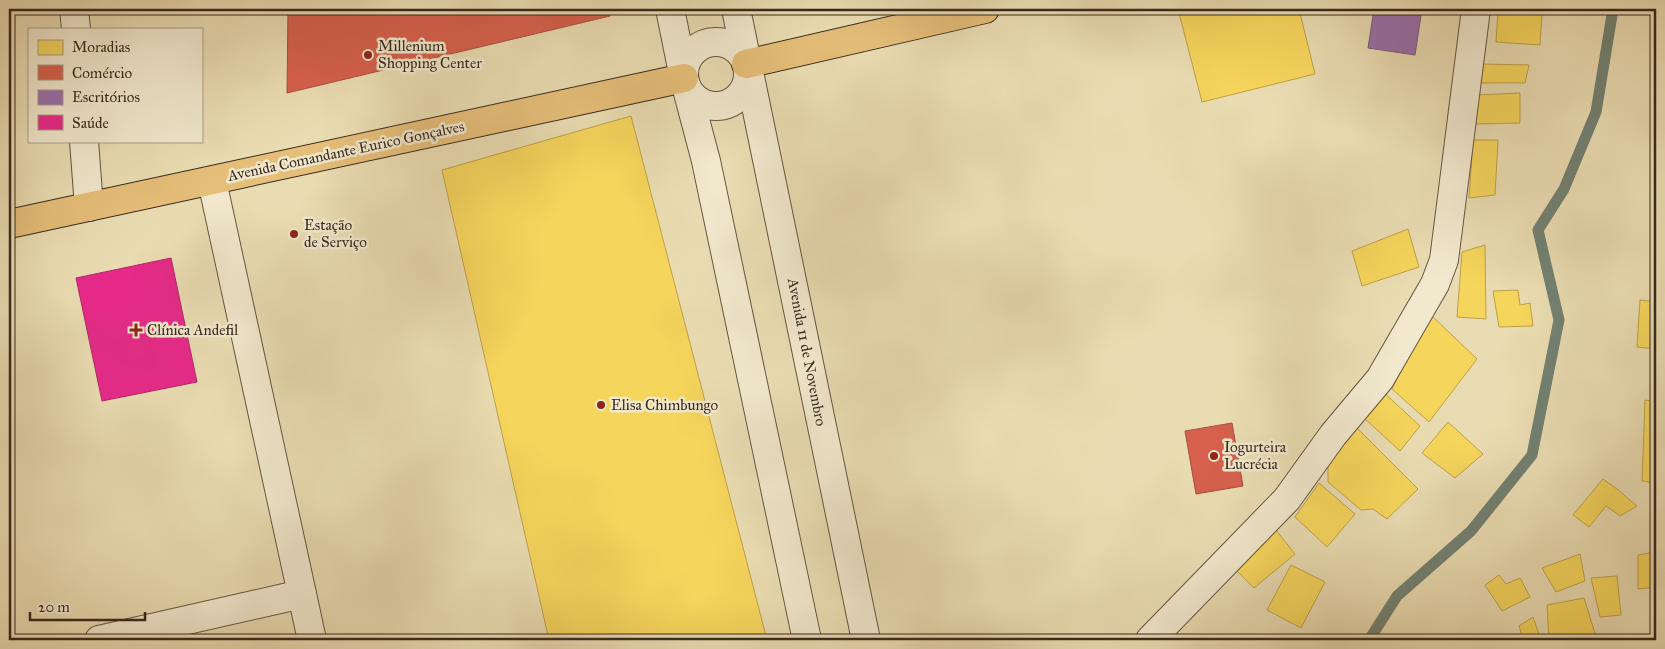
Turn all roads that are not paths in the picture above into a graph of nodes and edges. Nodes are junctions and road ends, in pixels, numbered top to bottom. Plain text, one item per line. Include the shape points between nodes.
1 (74, 9) edge
2 (670, 9) edge
3 (736, 9) edge
4 (984, 9) edge
5 (1476, 9) edge
6 (76, 28) edge
7 (746, 64) junction
8 (684, 78) junction
9 (84, 142) edge
10 (212, 181) junction
11 (89, 207) junction
12 (9, 224) edge
13 (302, 594) junction
14 (99, 640) edge
15 (312, 640) edge
16 (807, 640) edge
17 (866, 640) edge
18 (1150, 640) edge

1 - 6 street
2 - 8 street, Avenida 11 de Novembro
3 - 7 street, Avenida 11 de Novembro
4 - 7 main road
5 - 18 street via 1444,260 1435,284 1380,379 1333,435 1287,500
7 - 8 street, Avenida 11 de Novembro via 737,50 728,45 710,43 693,52 684,70
7 - 8 street, Avenida 11 de Novembro via 748,74 743,91 722,106 694,97
7 - 17 street, Avenida 11 de Novembro
8 - 10 main road, Avenida Comandante Eurico Gonçalves
8 - 16 street, Avenida 11 de Novembro via 706,161
9 - 11 street
10 - 11 main road, Avenida Comandante Eurico Gonçalves
10 - 13 street
11 - 12 main road, Avenida Comandante Eurico Gonçalves
13 - 14 street
13 - 15 street

